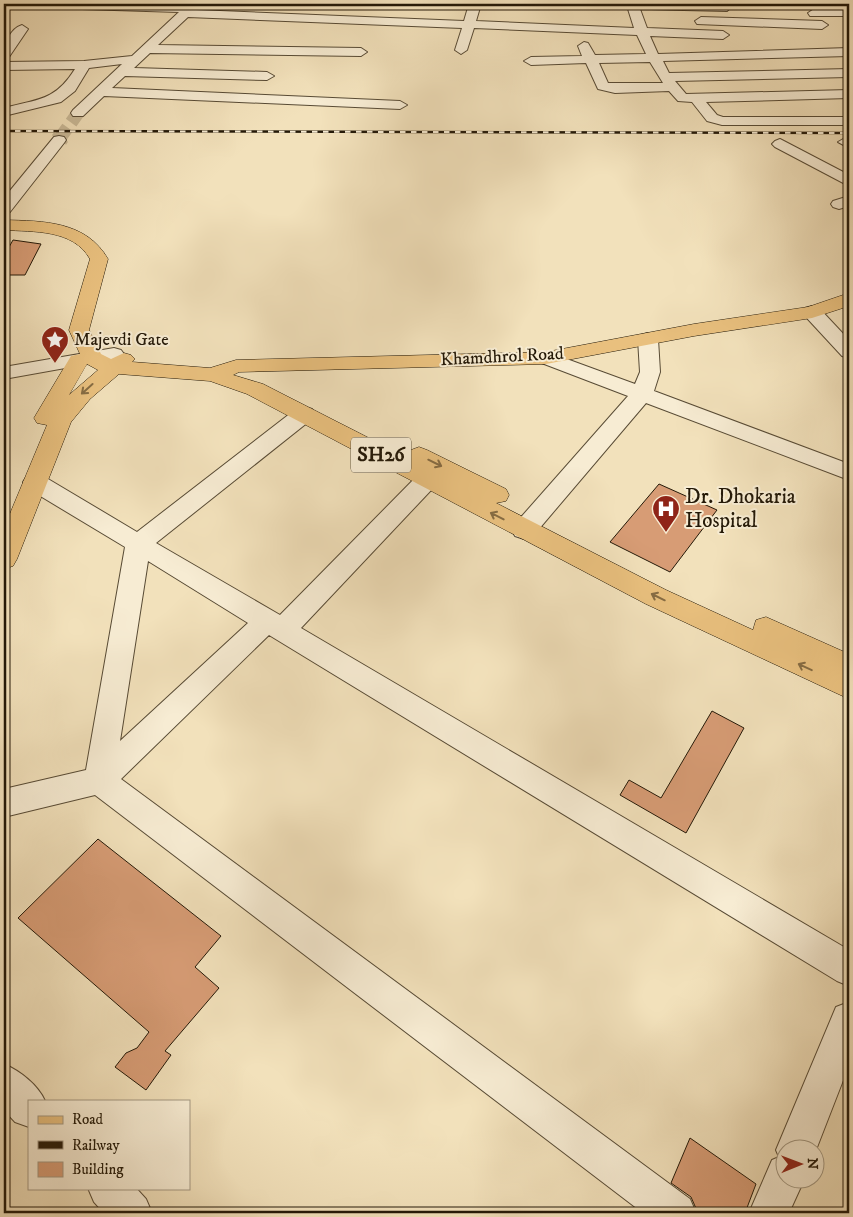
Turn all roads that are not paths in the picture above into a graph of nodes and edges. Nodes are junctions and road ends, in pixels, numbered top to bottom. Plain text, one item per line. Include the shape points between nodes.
1 (17, 4) edge
2 (246, 4) edge
3 (327, 4) edge
4 (587, 4) edge
5 (92, 5) edge
6 (190, 9) edge
7 (723, 9) dead end
8 (473, 10) edge
9 (748, 10) dead end
10 (632, 11) edge
11 (786, 11) dead end
12 (814, 13) dead end
13 (849, 13) edge
14 (230, 15) junction
15 (653, 19) dead end
16 (689, 20) dead end
17 (716, 22) junction
18 (753, 23) junction
19 (793, 24) junction
20 (215, 25) dead end
21 (468, 26) junction
22 (313, 27) junction
23 (825, 28) dead end
24 (22, 29) dead end
25 (554, 29) junction
26 (576, 29) junction
27 (642, 32) junction
28 (723, 35) junction
29 (205, 37) dead end
30 (758, 38) dead end
31 (539, 41) dead end
32 (463, 42) dead end
33 (147, 49) junction
34 (194, 49) junction
35 (301, 49) junction
36 (361, 52) dead end
37 (652, 52) junction
38 (849, 52) edge
39 (4, 54) edge
40 (588, 54) junction
41 (734, 56) junction
42 (136, 59) junction
43 (272, 60) dead end
44 (849, 63) edge
45 (84, 65) junction
46 (291, 65) dead end
47 (4, 66) edge
48 (813, 68) junction
49 (122, 72) junction
50 (645, 73) dead end
51 (849, 73) edge
52 (598, 74) junction
53 (616, 74) dead end
54 (540, 75) dead end
55 (581, 75) dead end
56 (748, 75) junction
57 (267, 76) junction
58 (668, 79) junction
59 (849, 83) edge
60 (100, 92) junction
61 (843, 94) edge
62 (764, 96) junction
63 (696, 98) junction
64 (260, 99) junction
65 (400, 105) dead end
66 (849, 108) edge
67 (4, 112) edge
68 (78, 112) tunnel mouth
69 (783, 121) junction
70 (849, 121) edge
71 (59, 140) tunnel mouth
72 (780, 144) dead end
73 (849, 181) edge
74 (4, 208) edge
75 (4, 220) edge
76 (4, 225) edge
77 (849, 299) edge
78 (812, 312) junction
79 (648, 339) junction
80 (849, 352) edge
81 (546, 358) junction
82 (105, 360) junction
83 (236, 366) junction
84 (4, 373) edge
85 (212, 375) junction
86 (642, 394) junction
87 (304, 414) junction
88 (849, 472) edge
89 (427, 480) junction
90 (35, 482) junction
91 (4, 516) edge
92 (530, 523) junction
93 (138, 544) junction
94 (4, 558) edge
95 (274, 625) junction
96 (849, 667) edge
97 (849, 687) edge
98 (99, 780) junction
99 (4, 803) edge
100 (849, 969) edge
101 (849, 1020) edge
102 (4, 1083) edge
103 (28, 1107) edge
104 (800, 1140) edge
105 (110, 1190) edge
106 (779, 1190) edge
107 (132, 1213) edge
108 (676, 1213) edge
109 (769, 1213) edge

1 - 5 street
2 - 14 street
3 - 22 street
4 - 10 street
5 - 6 street
6 - 14 street
6 - 33 street
7 - 10 street
8 - 21 street
9 - 18 street
10 - 15 street
10 - 27 street
11 - 19 street
12 - 13 street
14 - 20 street
14 - 22 street
16 - 17 street
17 - 18 street
17 - 28 street
18 - 19 street
18 - 30 street
19 - 23 street
19 - 48 street via 801,41 792,41 793,47
21 - 22 street
21 - 25 street
21 - 32 street
22 - 35 street
24 - 39 street
25 - 26 street
25 - 31 street
26 - 27 street
26 - 40 street
27 - 28 street
27 - 37 street
28 - 41 street
29 - 34 street
33 - 34 street
33 - 42 street
34 - 35 street
35 - 36 street
35 - 46 street
37 - 40 street
37 - 41 street
37 - 58 street
38 - 48 street
40 - 52 street
40 - 54 street via 531,61
41 - 48 street
41 - 56 street
42 - 45 street
42 - 49 street
43 - 57 street
44 - 48 street
45 - 47 street
45 - 67 street via 70,88 56,99
48 - 51 street
48 - 56 street
48 - 59 street
48 - 61 street
49 - 57 street
49 - 60 street
50 - 58 street
52 - 53 street
52 - 55 street
52 - 58 street via 603,86 608,88
56 - 58 street
56 - 62 street
57 - 64 street
58 - 63 street via 683,98
60 - 64 street
60 - 68 street
61 - 62 street
61 - 66 street
62 - 63 street
62 - 69 street
63 - 69 street via 717,120
64 - 65 street
69 - 70 street
71 - 74 street
72 - 73 street
75 - 82 main road via 70,226 86,231 115,254 98,310 98,330 106,347
76 - 82 main road via 56,231 88,243 96,251 99,259 78,330
77 - 78 main road, Khamdhrol Road
78 - 79 main road, Khamdhrol Road
78 - 80 street
79 - 81 main road, Khamdhrol Road
79 - 86 street via 650,372
81 - 83 main road, Khamdhrol Road
81 - 86 street
82 - 83 main road, SH26
82 - 84 street
82 - 85 main road, SH26
82 -> 90 main road via 60,420
82 - 91 main road via 46,414
83 - 85 main road, Khamdhrol Road
83 -> 92 main road, SH26 via 455,473
85 - 87 main road, SH26 via 254,389
86 - 88 street
86 - 92 street
87 - 89 main road, SH26
87 - 93 street
92 -> 89 main road, SH26
89 - 95 street
90 - 93 street
90 - 94 main road
92 - 96 main road, SH26 via 627,563
97 -> 92 main road, SH26 via 656,597
93 - 95 street
93 - 98 street
95 - 98 street
95 - 100 street
98 - 99 street
98 - 108 street
101 - 104 street
102 - 103 street
105 - 107 street
106 - 109 street

